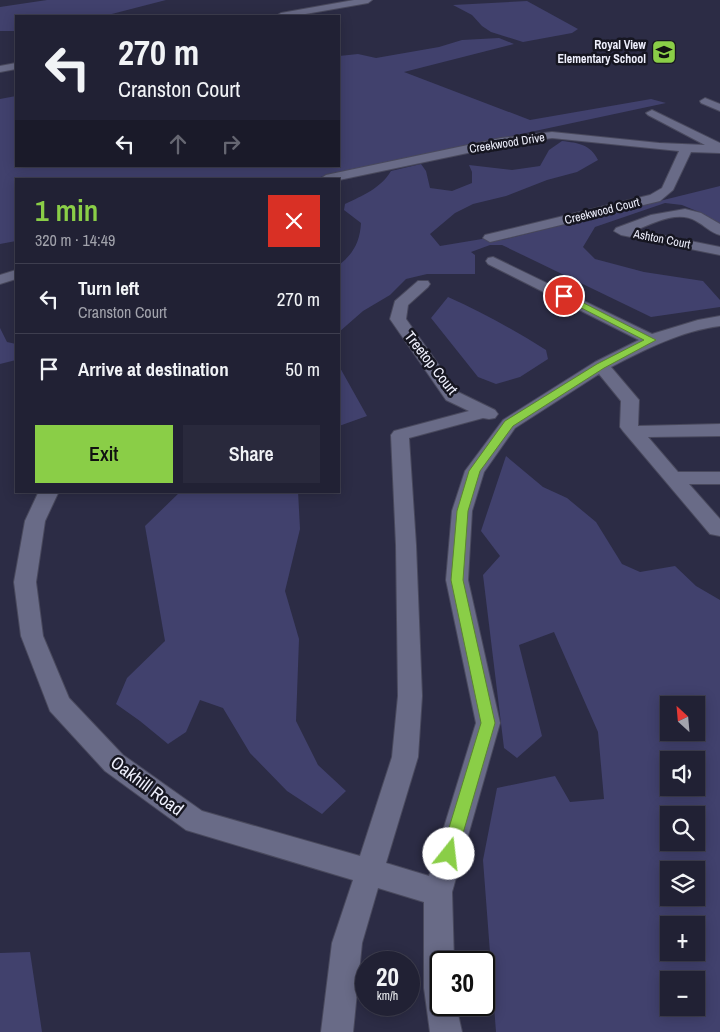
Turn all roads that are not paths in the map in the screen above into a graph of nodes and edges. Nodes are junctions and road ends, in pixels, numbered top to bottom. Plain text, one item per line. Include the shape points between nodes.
1 (368, 0) edge
2 (286, 15) edge
3 (15, 66) edge
4 (0, 69) edge
5 (705, 101) dead end
6 (720, 108) edge
7 (652, 113) dead end
8 (687, 148) junction
9 (720, 148) edge
10 (331, 178) edge
11 (720, 230) edge
12 (490, 238) dead end
13 (720, 251) edge
14 (493, 260) dead end
15 (15, 274) edge
16 (0, 280) edge
17 (423, 284) dead end
18 (720, 321) edge
19 (651, 340) junction
20 (601, 366) junction
21 (485, 412) junction
22 (509, 424) junction
23 (720, 430) edge
24 (633, 432) junction
25 (673, 478) junction
26 (720, 478) edge
27 (47, 493) edge
28 (720, 529) edge
29 (370, 872) junction
30 (438, 892) junction
31 (438, 951) edge
32 (443, 1016) edge
33 (337, 1032) edge
34 (446, 1032) edge

1 - 2 street
3 - 4 street
5 - 6 street
7 - 9 street
8 - 9 street, Creekwood Drive
8 - 10 street, Creekwood Drive via 552,135 501,142
8 - 12 street, Creekwood Court via 667,190 655,198
11 - 13 street, Ashton Court via 692,214 679,213 621,231
14 - 19 street
15 - 16 street
17 - 21 street, Treetop Court via 400,304 398,319 452,396
18 - 19 street
19 - 20 street
20 - 22 street
20 - 24 street via 630,400 629,427
21 - 22 street, Treetop Court
21 - 29 street via 400,435 410,696 405,757
22 - 30 street via 475,471 462,511 457,580 488,723
23 - 24 street
24 - 25 street
25 - 26 street
25 - 28 street via 717,530
27 - 29 street, Oakhill Road via 35,521 25,582 32,636 59,704 114,763 195,822
29 - 30 street, Oakhill Road
29 - 33 street via 347,943
30 - 31 street
32 - 34 street

